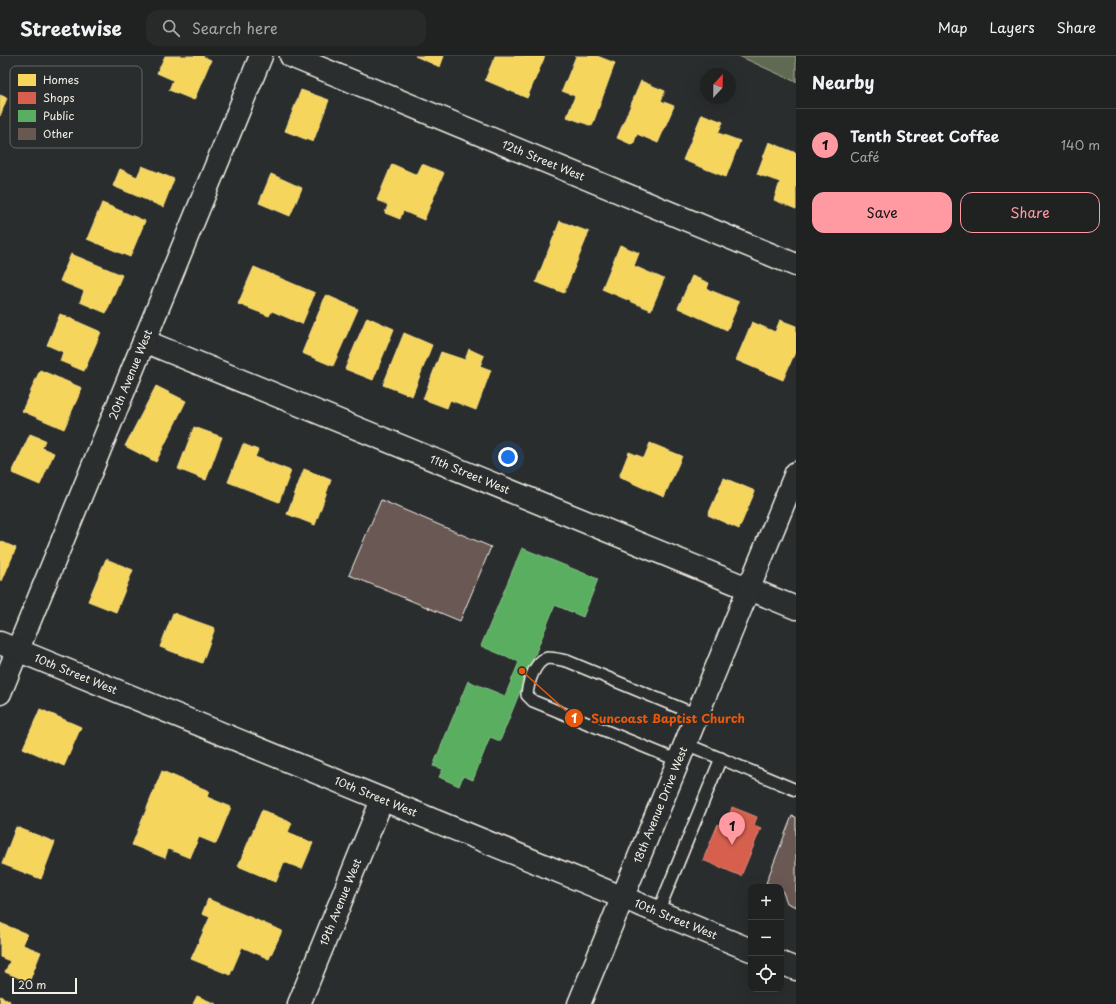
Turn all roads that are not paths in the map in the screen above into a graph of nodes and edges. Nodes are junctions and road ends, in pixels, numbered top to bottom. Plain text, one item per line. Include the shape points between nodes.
1 (260, 56) edge
2 (291, 56) edge
3 (796, 265) edge
4 (144, 341) junction
5 (796, 473) edge
6 (749, 589) junction
7 (796, 608) edge
8 (9, 647) edge
9 (0, 693) edge
10 (697, 715) junction
11 (682, 752) junction
12 (721, 758) junction
13 (796, 790) edge
14 (382, 800) junction
15 (623, 898) junction
16 (658, 912) junction
17 (748, 949) edge
18 (784, 963) edge
19 (796, 969) edge
20 (299, 1004) edge
21 (579, 1004) edge

1 - 4 street, 20th Avenue West
2 - 3 street, 12th Street West
4 - 6 street, 11th Street West
4 - 8 street, 20th Avenue West
5 - 6 street, 18th Avenue Drive West
6 - 7 street, 11th Street West
6 - 10 street, 18th Avenue Drive West
8 - 9 street, 20th Avenue West
8 - 14 street, 10th Street West
10 - 11 street, 18th Avenue Drive West
10 - 11 lane via 567,661 548,658 540,662 528,688 528,695 533,701
11 - 12 lane
11 - 15 street, 18th Avenue Drive West
12 - 13 lane
12 - 16 lane
14 - 15 street, 10th Street West
14 - 20 street, 19th Avenue West
15 - 16 street, 10th Street West
15 - 21 street, 18th Avenue Drive West
16 - 17 street, 10th Street West
18 - 19 street

